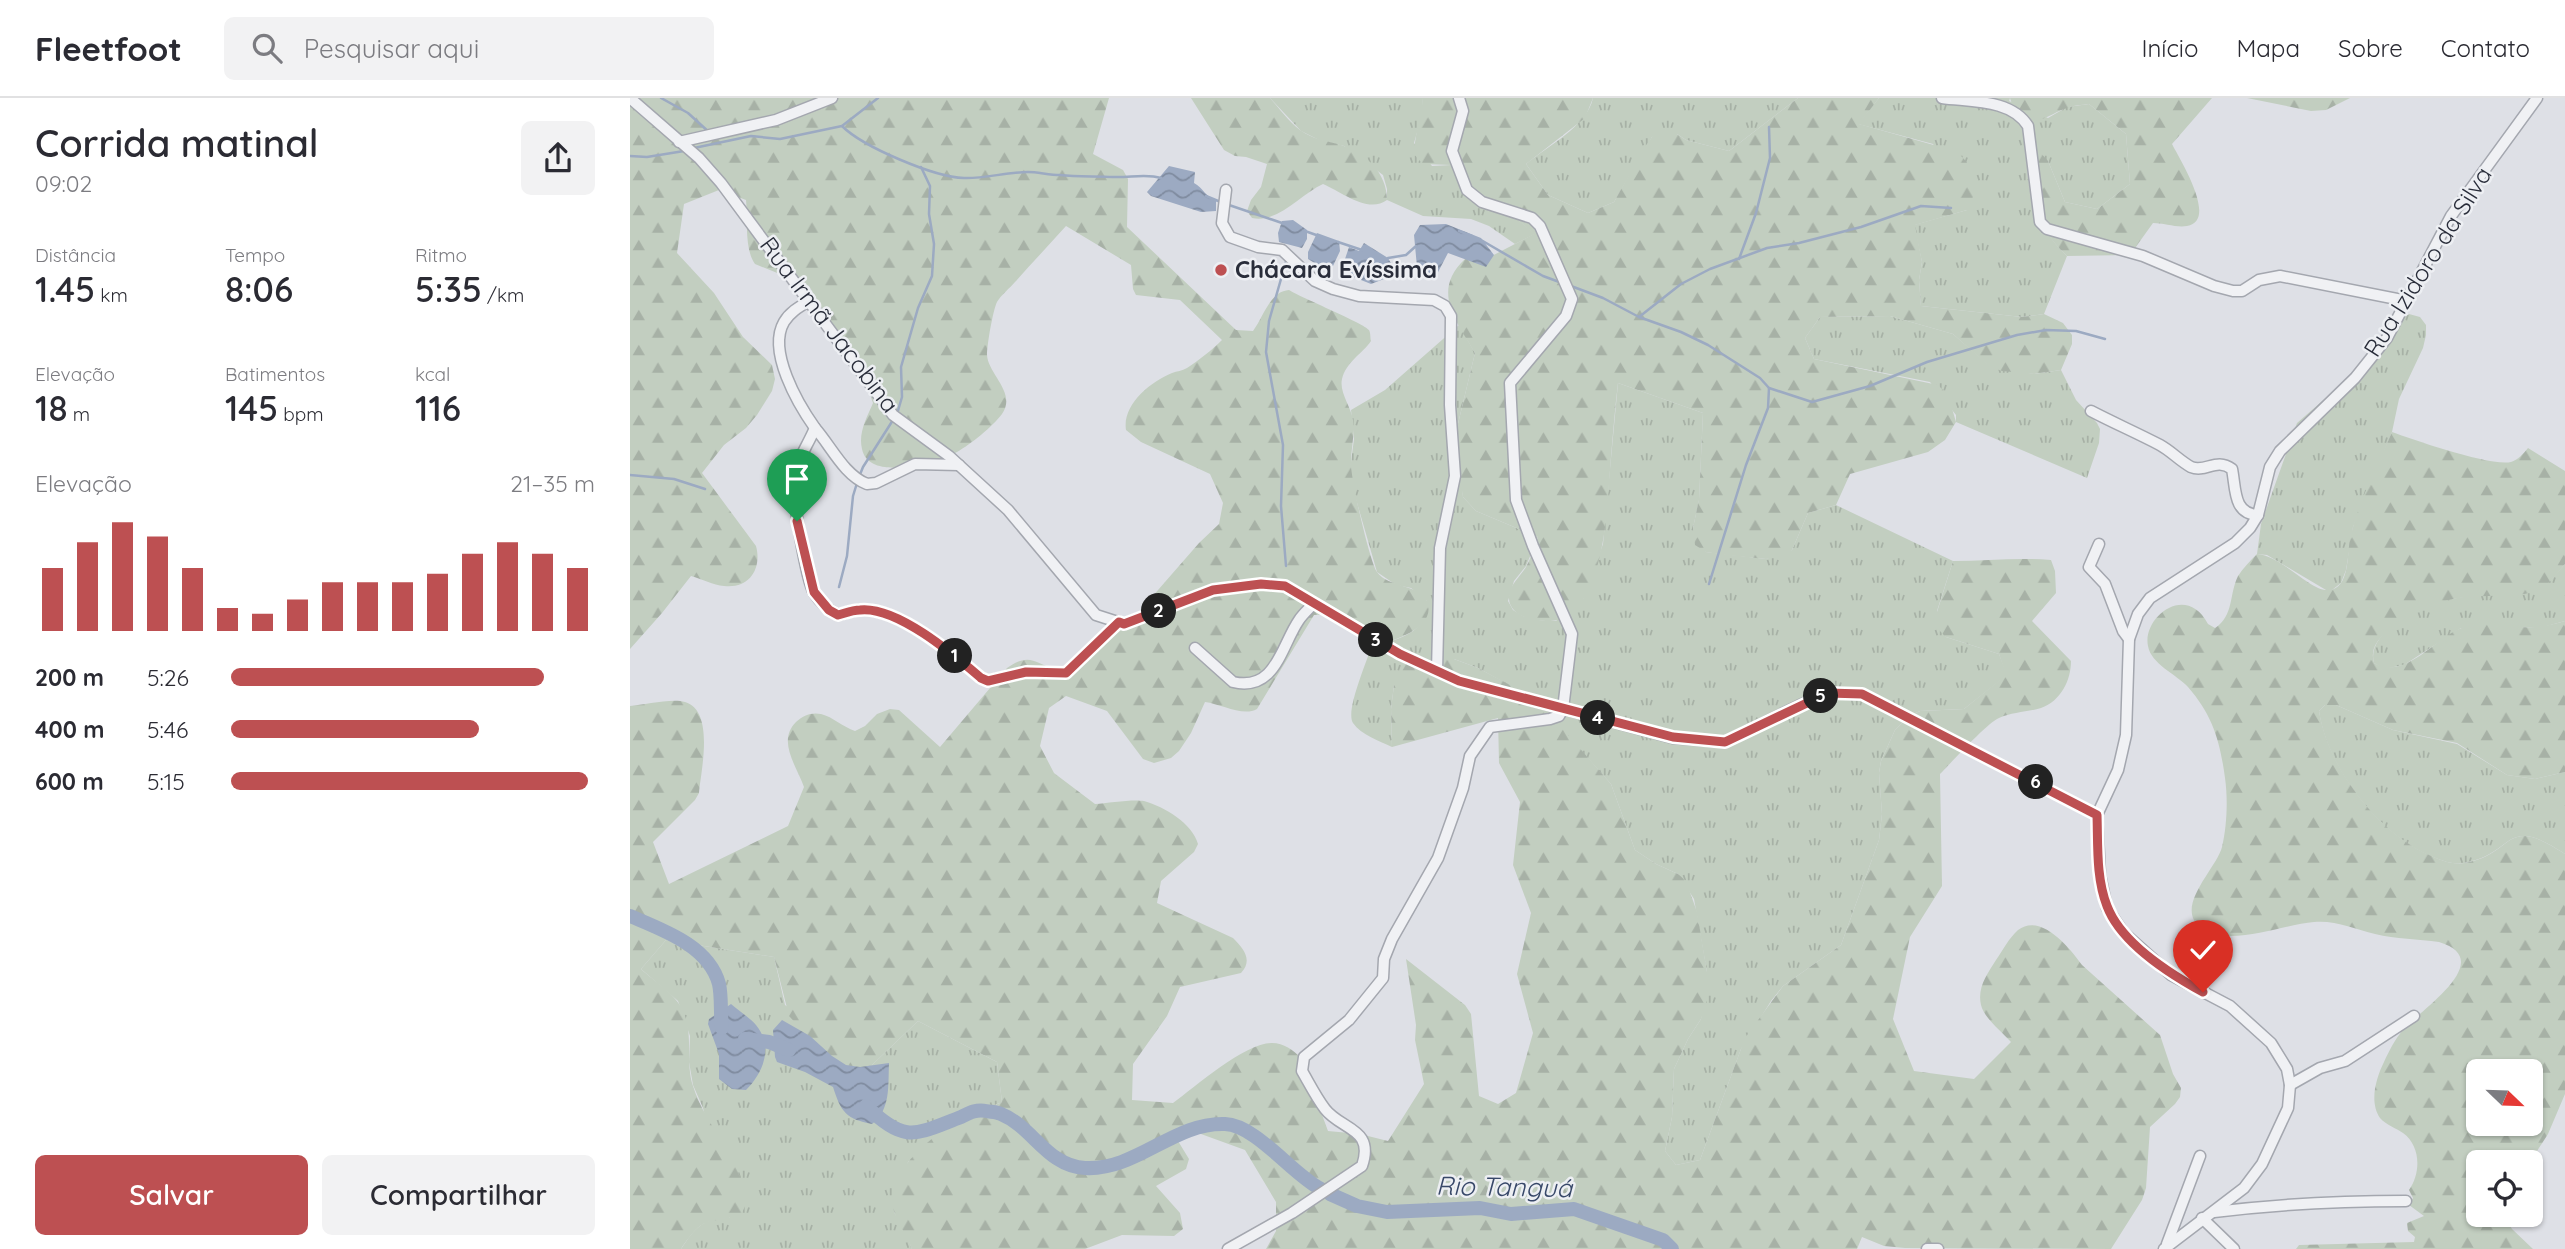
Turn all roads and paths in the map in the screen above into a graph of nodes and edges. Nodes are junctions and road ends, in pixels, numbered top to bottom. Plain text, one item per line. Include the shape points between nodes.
1 (630, 98) edge
2 (832, 98) edge
3 (1459, 98) edge
4 (1942, 98) edge
5 (2537, 98) edge
6 (679, 142) junction
7 (1226, 190) dead end
8 (809, 301) junction
9 (2407, 301) junction
10 (2091, 411) dead end
11 (815, 428) junction
12 (959, 466) junction
13 (2258, 515) junction
14 (2099, 544) dead end
15 (1314, 603) junction
16 (1119, 622) junction
17 (2129, 639) junction
18 (1195, 648) dead end
19 (1437, 671) junction
20 (1563, 709) junction
21 (2097, 815) junction
22 (2414, 1016) dead end
23 (2290, 1085) junction
24 (2200, 1156) dead end
25 (2406, 1201) dead end
26 (2214, 1212) junction
27 (2202, 1218) junction
28 (2165, 1247) edge
29 (1228, 1249) edge
30 (2234, 1249) edge

1 - 6 street, Rua Irmã Jacobina
2 - 6 street via 776,120
3 - 20 street via 1463,111 1452,151 1467,190 1482,202 1532,218 1540,226 1572,299 1566,316 1510,383 1516,500 1572,634
4 - 9 street via 2000,106 2022,116 2028,126 2040,222 2047,229 2143,256 2233,291 2280,276
5 - 9 street, Rua Izidoro da Silva via 2451,216
6 - 8 street, Rua Irmã Jacobina via 722,183
7 - 19 street via 1222,223 1230,237 1282,250 1315,281 1333,289 1359,296 1434,300 1451,316 1455,475 1440,548
8 - 11 street via 785,320 779,341 797,403
8 - 12 street, Rua Irmã Jacobina via 893,415
9 - 13 street, Rua Izidoro da Silva via 2388,338 2355,378 2280,451 2270,467
10 - 13 street via 2191,467 2227,465 2232,469 2239,508
11 - 12 street via 848,471 867,484 915,464
11 - 16 street via 794,480 797,521 814,592 829,610 838,615 880,612 942,644 988,681 1026,672 1066,673
12 - 16 street, Rua Irmã Jacobina via 1008,510 1096,615
13 - 17 street, Rua Izidoro da Silva via 2235,544 2150,598
14 - 17 street via 2089,568 2105,584
15 - 16 street via 1285,586 1261,584 1213,590 1124,624
15 - 18 street via 1300,619 1272,671 1255,682 1233,682
15 - 19 street
17 - 21 street, Rua Izidoro da Silva via 2126,735 2118,770
19 - 20 street
20 - 21 street via 1673,737 1725,742 1828,693 1862,694
20 - 29 street via 1550,719 1490,727 1470,756 1438,858 1392,939 1383,978 1349,1020 1304,1057 1302,1071 1326,1111 1365,1143 1362,1166
21 - 23 street, Rua Izidoro da Silva via 2100,875 2108,908 2123,932 2171,975 2230,1006 2272,1043 2287,1069
22 - 23 street via 2345,1061 2320,1068
23 - 26 street via 2288,1108 2262,1164 2244,1188
24 - 28 street
25 - 26 street via 2291,1203
26 - 27 street
27 - 28 street
27 - 30 street

